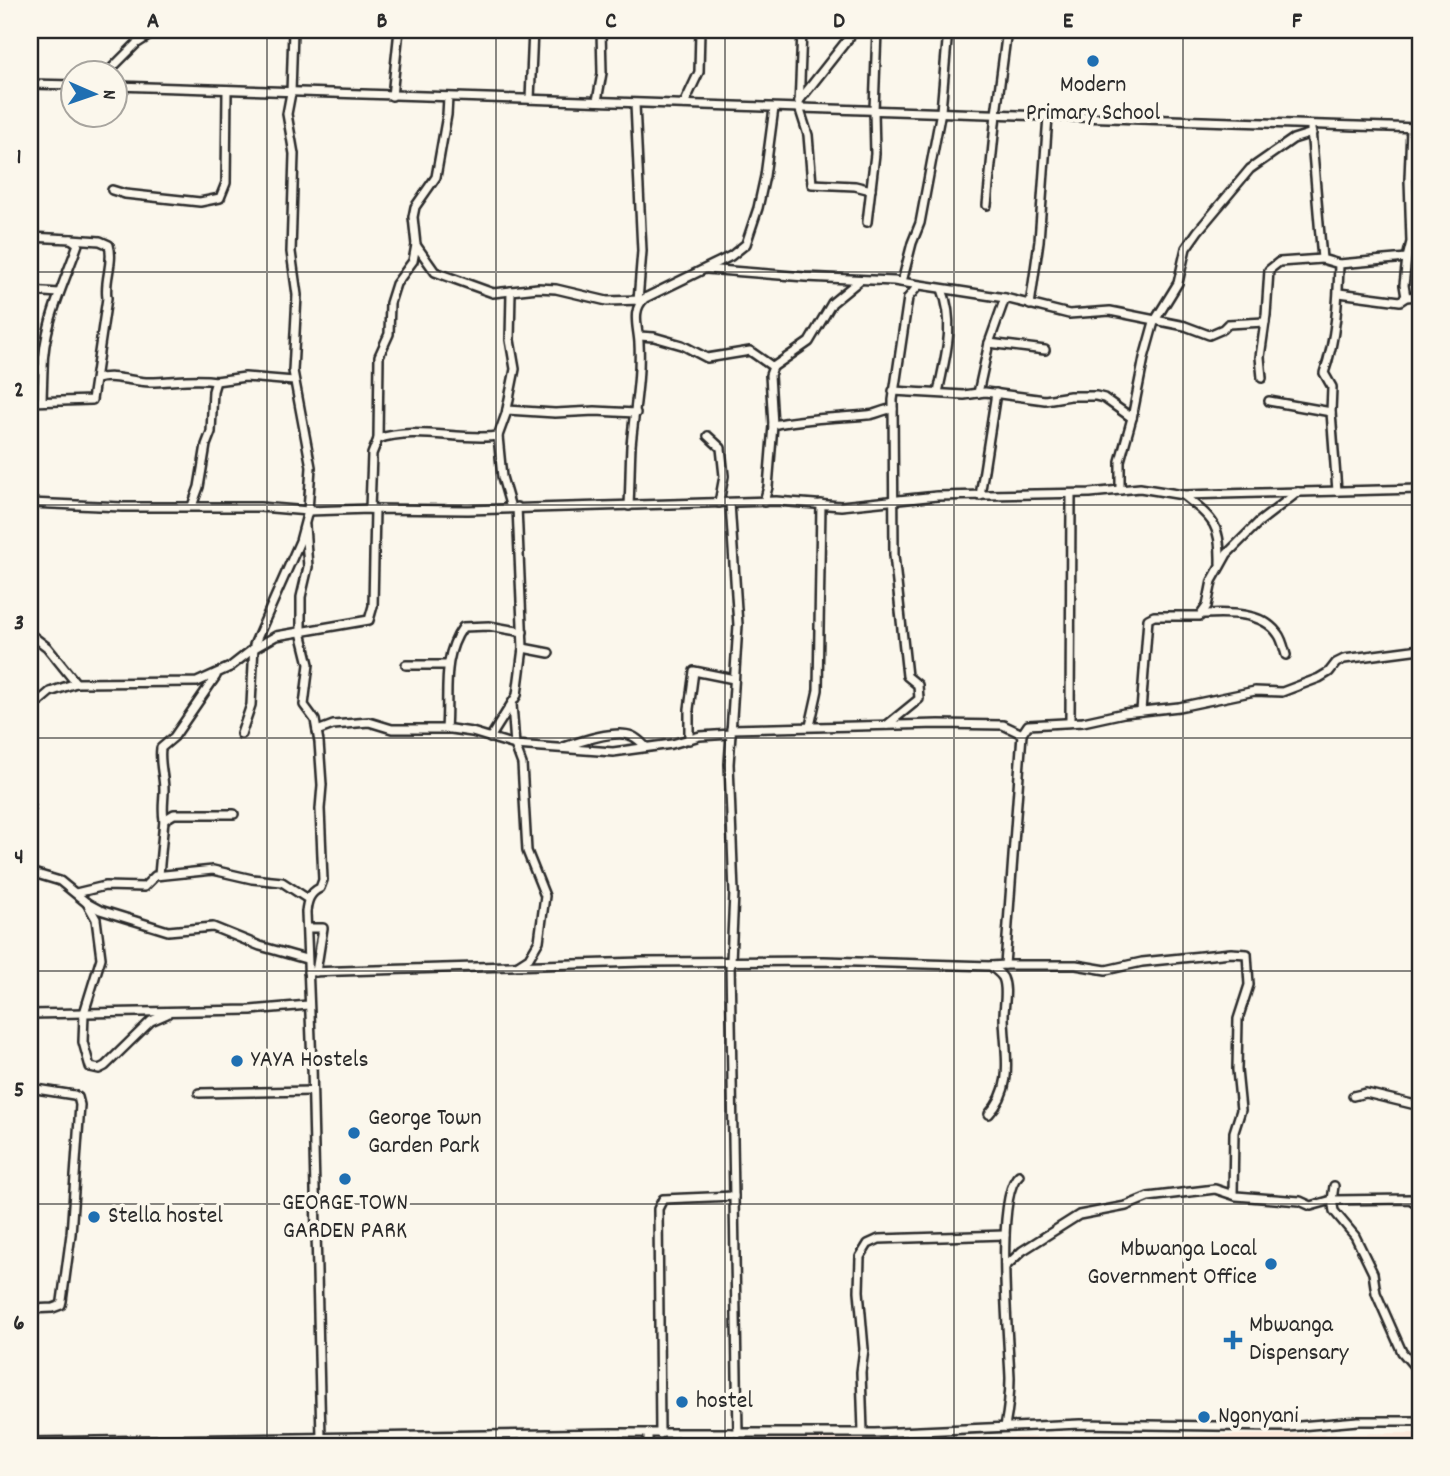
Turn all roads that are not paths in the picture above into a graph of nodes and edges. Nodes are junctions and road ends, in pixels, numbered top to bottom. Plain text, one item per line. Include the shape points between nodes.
1 (158, 30) edge
2 (293, 30) edge
3 (398, 30) edge
4 (533, 30) edge
5 (601, 30) edge
6 (700, 30) edge
7 (802, 30) edge
8 (855, 30) edge
9 (877, 30) edge
10 (948, 30) edge
11 (1007, 30) edge
12 (120, 60) edge
13 (30, 84) edge
14 (60, 85) edge
15 (130, 87) edge
16 (227, 90) junction
17 (291, 93) junction
18 (392, 96) junction
19 (448, 97) junction
20 (530, 99) junction
21 (597, 101) junction
22 (635, 104) junction
23 (684, 104) junction
24 (799, 104) junction
25 (774, 108) junction
26 (874, 110) junction
27 (941, 111) junction
28 (996, 114) junction
29 (1048, 116) junction
30 (1311, 123) junction
31 (1411, 128) junction
32 (1420, 128) edge
33 (1312, 132) junction
34 (112, 190) dead end
35 (871, 190) junction
36 (987, 205) dead end
37 (867, 222) dead end
38 (30, 237) edge
39 (71, 239) junction
40 (416, 245) junction
41 (1406, 258) junction
42 (1322, 259) junction
43 (1339, 264) junction
44 (706, 269) junction
45 (860, 280) junction
46 (902, 282) junction
47 (918, 286) junction
48 (942, 289) junction
49 (30, 291) edge
50 (511, 291) junction
51 (59, 293) junction
52 (1339, 293) junction
53 (1420, 296) edge
54 (1406, 297) junction
55 (1005, 298) junction
56 (640, 300) junction
57 (1030, 305) junction
58 (1154, 322) junction
59 (1265, 322) junction
60 (639, 336) junction
61 (989, 343) junction
62 (1045, 351) dead end
63 (773, 367) junction
64 (30, 368) edge
65 (43, 369) junction
66 (1262, 378) dead end
67 (96, 379) junction
68 (216, 381) junction
69 (294, 381) junction
70 (893, 391) junction
71 (938, 393) junction
72 (978, 393) junction
73 (996, 393) junction
74 (41, 400) junction
75 (30, 401) edge
76 (1269, 401) dead end
77 (893, 409) junction
78 (507, 411) junction
79 (1331, 412) junction
80 (636, 413) junction
81 (1132, 418) junction
82 (774, 425) junction
83 (498, 436) junction
84 (708, 436) dead end
85 (378, 439) junction
86 (1420, 489) edge
87 (1119, 490) junction
88 (1299, 491) junction
89 (1338, 491) junction
90 (1071, 494) junction
91 (1183, 495) junction
92 (980, 496) junction
93 (894, 499) junction
94 (764, 502) junction
95 (30, 503) edge
96 (719, 503) junction
97 (730, 503) junction
98 (821, 504) junction
99 (192, 506) junction
100 (629, 506) junction
101 (514, 507) junction
102 (373, 509) junction
103 (308, 511) junction
104 (305, 526) junction
105 (1220, 563) junction
106 (1203, 614) junction
107 (301, 632) junction
108 (523, 632) junction
109 (30, 634) edge
110 (523, 648) junction
111 (253, 649) junction
112 (1420, 649) edge
113 (549, 653) dead end
114 (1286, 655) dead end
115 (405, 665) dead end
116 (448, 665) junction
117 (219, 673) junction
118 (734, 679) junction
119 (76, 683) junction
120 (512, 704) junction
121 (30, 709) edge
122 (1141, 711) junction
123 (1070, 722) junction
124 (887, 725) junction
125 (810, 726) junction
126 (446, 729) junction
127 (317, 731) junction
128 (731, 731) junction
129 (241, 734) dead end
130 (1021, 734) junction
131 (631, 736) junction
132 (490, 737) junction
133 (689, 740) junction
134 (515, 745) junction
135 (646, 747) junction
136 (561, 748) junction
137 (632, 750) junction
138 (30, 778) edge
139 (234, 814) dead end
140 (164, 820) junction
141 (30, 842) edge
142 (30, 872) edge
143 (159, 875) junction
144 (76, 893) junction
145 (308, 898) junction
146 (87, 903) junction
147 (308, 928) junction
148 (306, 959) junction
149 (731, 961) junction
150 (1005, 965) junction
151 (517, 966) junction
152 (992, 967) junction
153 (312, 972) junction
154 (308, 1005) junction
155 (84, 1013) junction
156 (171, 1013) junction
157 (30, 1014) edge
158 (30, 1088) edge
159 (312, 1091) junction
160 (199, 1093) dead end
161 (1353, 1096) dead end
162 (1420, 1106) edge
163 (989, 1114) dead end
164 (1019, 1175) dead end
165 (1334, 1186) dead end
166 (1233, 1194) junction
167 (734, 1196) junction
168 (1420, 1198) edge
169 (1410, 1199) junction
170 (1332, 1200) junction
171 (1420, 1206) edge
172 (1004, 1235) junction
173 (1006, 1266) junction
174 (30, 1309) edge
175 (1420, 1373) edge
176 (1420, 1421) edge
177 (1005, 1427) junction
178 (863, 1432) junction
179 (573, 1434) junction
180 (648, 1434) junction
181 (660, 1434) junction
182 (733, 1434) junction
183 (492, 1435) junction
184 (374, 1437) junction
185 (321, 1438) junction
186 (30, 1442) edge
187 (302, 1442) edge
188 (267, 1443) edge
189 (375, 1446) edge
190 (492, 1446) edge
191 (572, 1446) edge
192 (648, 1446) edge
193 (729, 1446) edge

1 - 12 street
2 - 17 street
3 - 18 street
4 - 20 street
5 - 21 street
6 - 23 street via 699,72
7 - 24 street
8 - 24 street
9 - 26 street
10 - 27 street
11 - 28 street
13 - 14 street
15 - 16 street
16 - 17 street
16 - 34 street via 226,183 220,198 200,202
17 - 18 street
17 - 69 street via 291,252 297,295
18 - 19 street
19 - 20 street
19 - 40 street via 436,177 414,210
20 - 21 street
21 - 22 street
22 - 23 street
22 - 56 street
23 - 25 street
24 - 25 street
24 - 26 street
24 - 35 street via 808,135 812,184
25 - 44 street via 765,176 749,237 740,250
26 - 27 street
26 - 35 street
27 - 28 street
27 - 46 street via 920,223
28 - 29 street
28 - 36 street
29 - 30 street
29 - 57 street
30 - 31 street
30 - 33 street
31 - 32 street
31 - 41 street via 1411,242
33 - 42 street
33 - 58 street via 1293,139 1238,183 1186,248 1175,289
35 - 37 street
38 - 39 street
39 - 51 street via 78,244
39 - 67 street via 100,241 109,245 112,257
40 - 50 street via 435,272 489,292
40 - 85 street via 412,264 391,297 389,334 379,356
41 - 43 street
41 - 54 street
42 - 43 street
42 - 59 street via 1279,262 1269,270
43 - 52 street
44 - 45 street
44 - 56 street
45 - 46 street
45 - 63 street via 832,303 809,342
46 - 47 street
47 - 48 street
47 - 70 street via 908,298
48 - 55 street
48 - 71 street via 948,306 949,341
49 - 51 street
50 - 56 street via 556,289 607,301
50 - 78 street via 510,340 515,369
51 - 65 street
52 - 54 street via 1400,301
52 - 79 street via 1324,373 1332,387
53 - 54 street
55 - 57 street
55 - 61 street
56 - 60 street via 636,316
57 - 58 street via 1069,314 1110,311
58 - 59 street via 1209,335 1228,324
58 - 81 street
59 - 66 street
60 - 63 street via 682,345 707,358 750,351
60 - 80 street
61 - 62 street
61 - 72 street
63 - 82 street
64 - 65 street
65 - 74 street
67 - 68 street
67 - 74 street via 92,400
68 - 69 street via 245,377
68 - 99 street via 211,432
69 - 103 street via 310,455
70 - 71 street
70 - 77 street
71 - 72 street
72 - 73 street
73 - 81 street via 1045,400 1096,396
73 - 92 street
74 - 75 street
76 - 79 street
77 - 82 street
77 - 93 street
78 - 80 street
78 - 83 street
79 - 89 street
80 - 100 street
81 - 87 street via 1120,461
82 - 94 street
83 - 85 street
83 - 101 street via 502,477
84 - 96 street via 721,447 724,476
85 - 102 street via 372,454
86 - 89 street
87 - 90 street
87 - 91 street via 1140,488
88 - 89 street
88 - 91 street
88 - 105 street via 1254,526
90 - 92 street
90 - 123 street
91 - 105 street via 1215,525
92 - 93 street
93 - 98 street
93 - 124 street via 894,555 907,676 918,685 919,699
94 - 97 street
94 - 98 street
95 - 99 street
96 - 97 street
96 - 100 street
97 - 118 street via 738,625
98 - 125 street via 818,690
99 - 103 street
100 - 101 street
101 - 102 street
101 - 108 street
102 - 103 street
102 - 107 street via 369,620
103 - 104 street
104 - 107 street via 308,567 301,597
104 - 111 street
105 - 106 street
106 - 114 street via 1255,618 1278,634
106 - 122 street via 1149,619
107 - 111 street via 276,636
107 - 127 street via 309,664 304,705
108 - 110 street
108 - 116 street via 463,627 453,641
109 - 119 street
110 - 113 street
110 - 120 street
111 - 117 street
111 - 129 street via 251,705
112 - 122 street via 1344,659 1319,678 1282,692 1255,691
115 - 116 street
116 - 126 street
117 - 119 street via 197,682
117 - 140 street via 174,737 161,748
118 - 128 street
118 - 133 street via 694,671
119 - 121 street via 50,692
120 - 132 street
120 - 134 street
122 - 123 street
123 - 130 street via 1032,724
124 - 125 street
124 - 130 street via 1003,725
125 - 128 street
126 - 127 street via 392,729 369,722
126 - 132 street
127 - 145 street via 323,880
128 - 133 street
128 - 149 street
130 - 150 street
131 - 135 street
131 - 136 street via 590,738
131 - 137 street
132 - 134 street
133 - 135 street
134 - 136 street
134 - 151 street via 523,764 527,852 545,897 539,942
135 - 137 street
136 - 137 street via 601,753
138 - 141 street
139 - 140 street via 174,814
140 - 143 street
142 - 144 street via 60,881
143 - 144 street via 144,887 105,886
143 - 145 street via 213,870 282,882
144 - 146 street
145 - 147 street
146 - 148 street via 168,931 213,927
146 - 155 street via 96,919 100,958
147 - 148 street
147 - 153 street via 323,928
148 - 153 street
149 - 151 street
149 - 152 street
149 - 167 street
150 - 152 street
150 - 166 street via 1076,965 1106,971 1142,962 1247,954 1249,985 1238,1019 1241,1110 1234,1132
151 - 153 street
152 - 163 street via 1002,977 1005,992 1008,1065 999,1104
153 - 154 street
154 - 156 street
154 - 159 street
155 - 156 street
155 - 156 street via 83,1042 93,1069 105,1066 151,1021
155 - 157 street
158 - 174 street via 74,1095 80,1105 62,1301 53,1308
159 - 160 street
159 - 185 street
161 - 162 street via 1366,1093
164 - 172 street via 1010,1186
165 - 170 street
166 - 170 street via 1311,1206
166 - 173 street via 1215,1189 1148,1196 1126,1206 1079,1215
167 - 181 street via 663,1199 658,1209
167 - 182 street
168 - 169 street
169 - 170 street
169 - 171 street
170 - 175 street via 1334,1211 1355,1236 1373,1273 1376,1293 1402,1352
172 - 173 street
172 - 178 street via 879,1239 869,1244 860,1257
173 - 177 street via 1010,1380
176 - 177 street via 1288,1427
177 - 178 street
178 - 182 street
179 - 180 street
179 - 183 street
179 - 191 street
180 - 181 street
180 - 192 street
181 - 182 street
182 - 193 street
183 - 184 street
183 - 190 street
184 - 185 street
184 - 189 street
185 - 187 street
186 - 188 street
187 - 188 street

